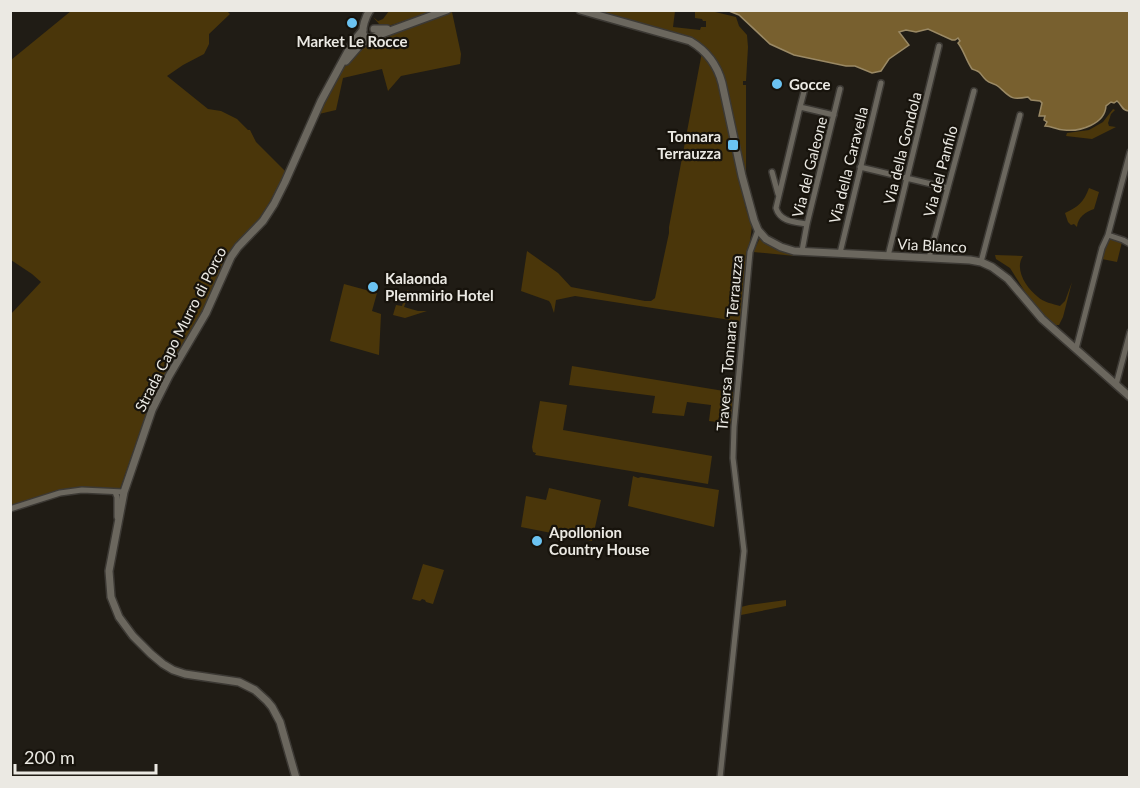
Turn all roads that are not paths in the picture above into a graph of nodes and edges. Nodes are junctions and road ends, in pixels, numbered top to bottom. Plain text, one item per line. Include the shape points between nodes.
1 (371, 10) edge
2 (447, 10) edge
3 (580, 10) edge
4 (369, 32) junction
5 (939, 46) dead end
6 (340, 67) junction
7 (881, 83) dead end
8 (805, 88) dead end
9 (840, 89) dead end
10 (974, 91) dead end
11 (800, 107) junction
12 (834, 115) junction
13 (1020, 115) dead end
14 (1130, 152) edge
15 (860, 167) junction
16 (772, 172) dead end
17 (907, 178) junction
18 (948, 188) junction
19 (779, 195) junction
20 (807, 225) junction
21 (758, 230) junction
22 (1108, 235) junction
23 (1130, 244) edge
24 (802, 252) junction
25 (840, 253) junction
26 (888, 256) junction
27 (929, 258) junction
28 (981, 262) junction
29 (1130, 332) edge
30 (1076, 349) junction
31 (1116, 385) junction
32 (1130, 397) edge
33 (115, 492) junction
34 (124, 492) junction
35 (10, 509) edge
36 (116, 529) junction
37 (296, 777) edge
38 (720, 777) edge

1 - 4 street via 365,18
2 - 4 street via 405,25
3 - 21 street via 690,41 711,58 723,83 744,186
4 - 6 street
4 - 6 street via 353,42
5 - 17 street, Via della Gondola
6 - 34 street, Strada Capo Murro di Porco via 274,204 231,257 206,313 161,390
7 - 15 street, Via della Caravella
8 - 11 street
9 - 12 street, Via del Galeone
10 - 18 street, Via del Panfilo
11 - 12 street
11 - 19 street
12 - 20 street, Via del Galeone
13 - 28 street
14 - 22 street
15 - 17 street
15 - 25 street, Via della Caravella
16 - 19 street
17 - 18 street
17 - 26 street, Via della Gondola
18 - 27 street, Via del Panfilo
19 - 20 street via 779,216
20 - 24 street, Via del Galeone
21 - 24 street, Via Blanco via 781,247
21 - 38 street, Traversa Tonnara Terrauzza via 750,252 734,427 733,458 744,551
22 - 23 street
22 - 30 street
24 - 25 street, Via Blanco
25 - 26 street, Via Blanco
26 - 27 street, Via Blanco
27 - 28 street, Via Blanco
28 - 30 street, Via Blanco via 1008,279 1033,310
29 - 31 street
30 - 31 street, Via Blanco
31 - 32 street, Via Blanco
33 - 34 street
33 - 35 street via 60,493
33 - 36 street
34 - 36 street, Strada Capo Murro di Porco
36 - 37 street, Strada Capo Murro di Porco via 108,582 114,607 125,626 151,654 173,670 239,682 262,696 280,722

